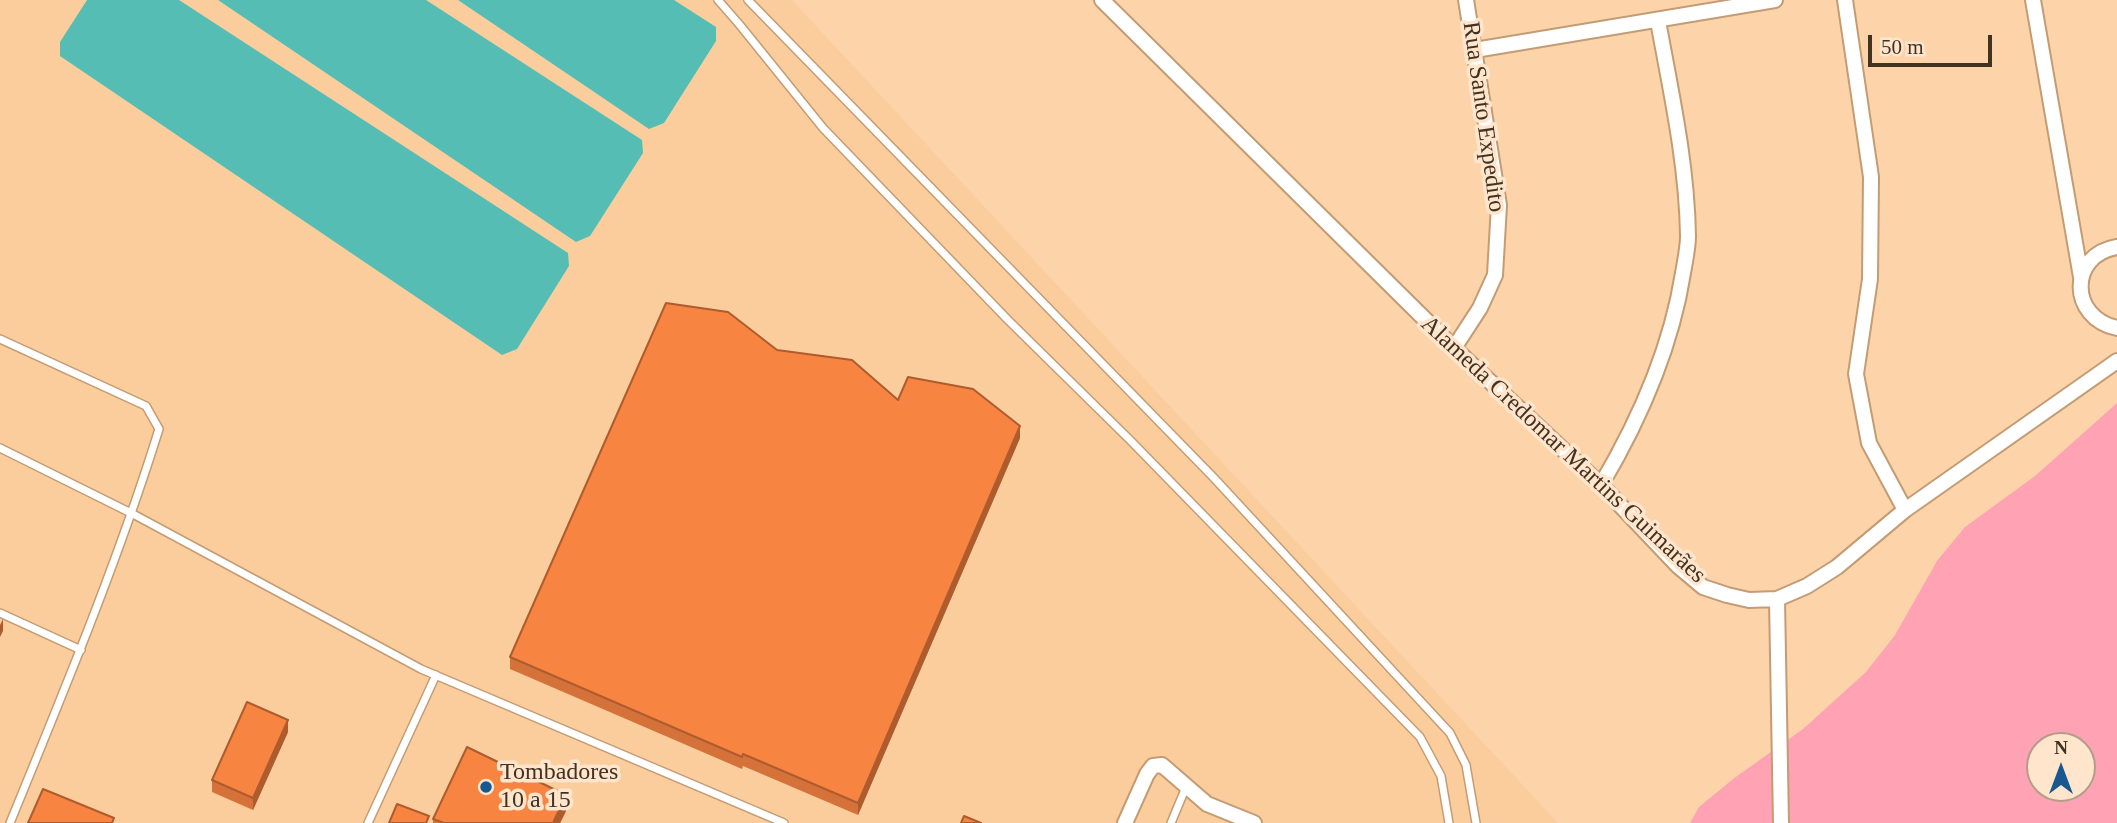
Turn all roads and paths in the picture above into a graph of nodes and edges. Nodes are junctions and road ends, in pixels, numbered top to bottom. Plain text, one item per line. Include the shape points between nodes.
1 (718, 0) edge
2 (748, 0) edge
3 (1102, 0) edge
4 (1466, 0) edge
5 (1775, 0) edge
6 (1845, 0) edge
7 (2033, 0) edge
8 (1658, 21) junction
9 (1475, 50) junction
10 (2117, 247) edge
11 (2081, 277) junction
12 (2117, 328) edge
13 (0, 339) edge
14 (1454, 348) junction
15 (2117, 361) edge
16 (0, 448) edge
17 (1601, 485) junction
18 (1905, 510) junction
19 (133, 514) junction
20 (1777, 599) junction
21 (0, 613) edge
22 (81, 650) junction
23 (436, 675) junction
24 (1186, 786) junction
25 (10, 823) edge
26 (368, 823) edge
27 (784, 823) edge
28 (1125, 823) edge
29 (1171, 823) edge
30 (1254, 823) edge
31 (1449, 823) edge
32 (1476, 823) edge
33 (1781, 823) edge

1 - 31 lane via 822,128 1420,737 1441,776
2 - 32 lane via 1214,478 1450,733 1466,765
3 - 14 street, Alameda Credomar Martins Guimarães
4 - 9 street, Rua Santo Expedito
5 - 8 street
6 - 18 street via 1871,177 1870,279 1856,374 1869,443
7 - 11 street
8 - 9 street
8 - 17 street via 1682,155 1688,239 1662,361
9 - 14 street, Rua Santo Expedito via 1499,205 1495,275
10 - 11 street via 2096,255
11 - 12 street via 2080,291 2091,315
13 - 19 lane via 146,406 159,429
14 - 17 street, Alameda Credomar Martins Guimarães
15 - 18 street, Alameda Credomar Martins Guimarães
16 - 19 lane
17 - 20 street, Alameda Credomar Martins Guimarães via 1703,587 1749,600
18 - 20 street, Alameda Credomar Martins Guimarães via 1837,567
19 - 22 lane
19 - 23 lane
20 - 33 street
21 - 22 lane
22 - 25 lane
23 - 26 lane
23 - 27 lane
24 - 28 street via 1163,765 1153,766
24 - 29 lane
24 - 30 street via 1207,804

